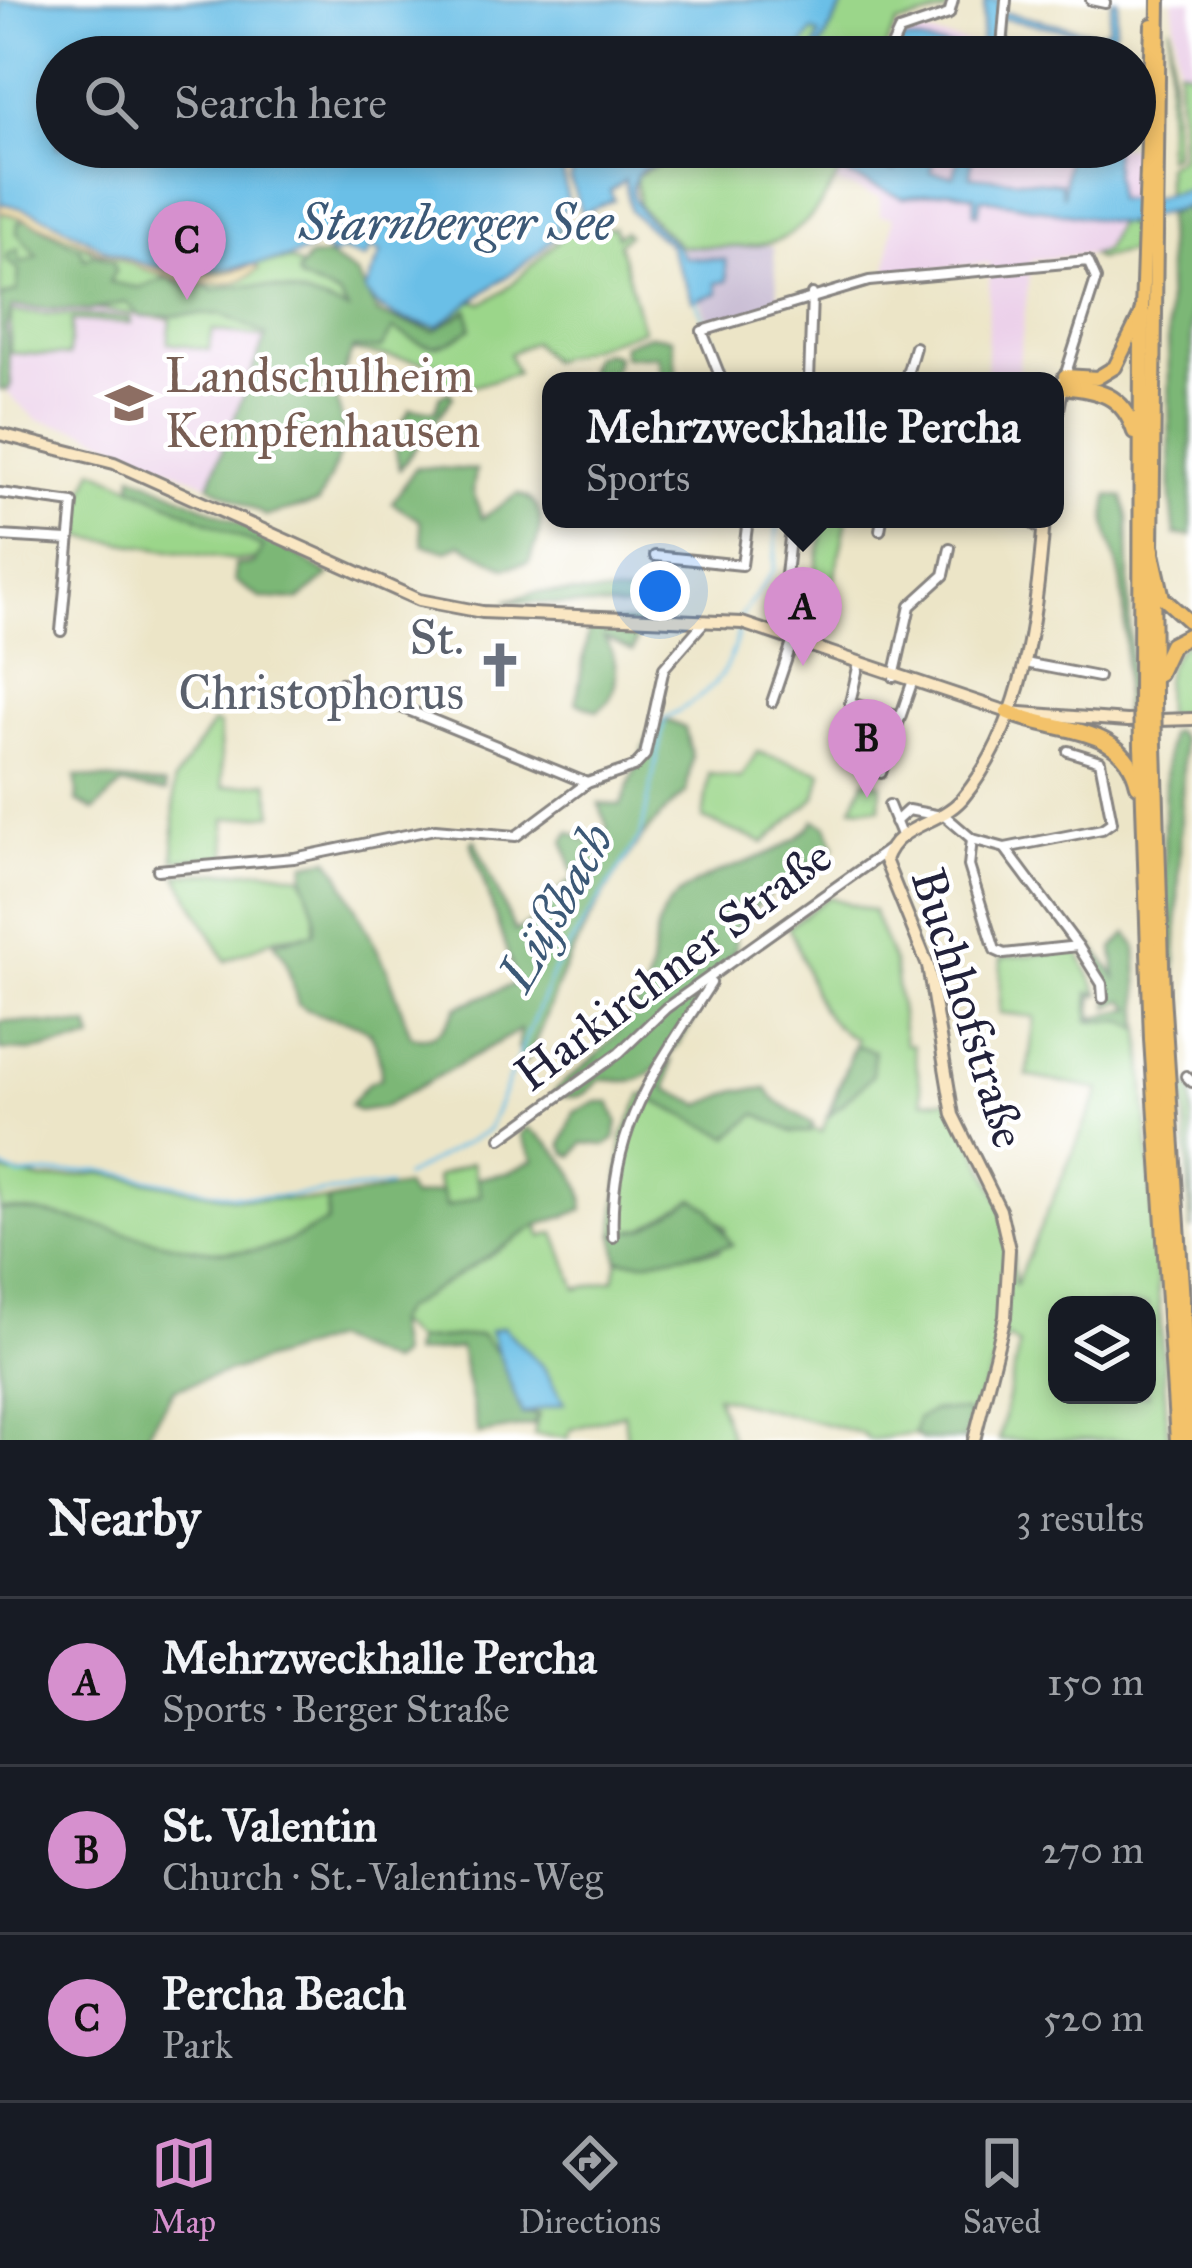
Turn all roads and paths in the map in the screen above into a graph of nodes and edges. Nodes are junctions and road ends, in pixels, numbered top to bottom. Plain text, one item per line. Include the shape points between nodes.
1 (953, 0) edge
2 (1091, 0) edge
3 (1156, 0) edge
4 (1105, 3) dead end
5 (1005, 4) edge
6 (897, 36) edge
7 (1001, 36) edge
8 (1151, 36) edge
9 (1149, 168) edge
10 (1149, 226) junction
11 (812, 294) junction
12 (1142, 312) junction
13 (915, 347) dead end
14 (718, 372) edge
15 (809, 372) edge
16 (908, 372) edge
17 (1064, 381) junction
18 (0, 434) edge
19 (1140, 460) junction
20 (0, 493) edge
21 (747, 528) edge
22 (791, 528) edge
23 (1044, 528) edge
24 (0, 536) edge
25 (68, 540) junction
26 (950, 548) dead end
27 (1152, 549) junction
28 (656, 556) dead end
29 (705, 621) junction
30 (1192, 624) edge
31 (61, 631) dead end
32 (780, 631) junction
33 (1192, 634) edge
34 (794, 637) junction
35 (859, 663) junction
36 (1024, 663) junction
37 (894, 677) junction
38 (1098, 677) dead end
39 (912, 683) junction
40 (1149, 696) junction
41 (331, 700) dead end
42 (772, 702) dead end
43 (1008, 712) junction
44 (900, 717) junction
45 (1192, 719) edge
46 (1148, 745) junction
47 (1068, 751) dead end
48 (881, 773) dead end
49 (587, 783) junction
50 (908, 810) junction
51 (941, 815) junction
52 (1143, 820) junction
53 (895, 822) junction
54 (901, 835) junction
55 (972, 839) junction
56 (1005, 848) junction
57 (888, 850) junction
58 (158, 870) dead end
59 (1078, 946) junction
60 (715, 977) junction
61 (1103, 998) dead end
62 (502, 1138) dead end
63 (613, 1238) dead end
64 (974, 1440) edge
65 (1178, 1440) edge
66 (1191, 1440) edge

1 - 6 street via 949,14
2 - 4 street
3 - 8 main road
5 - 7 street
9 - 10 main road
10 - 12 main road
10 - 27 main road
11 - 14 street via 702,331
11 - 15 street
11 - 17 street via 869,280 1088,261 1096,279
12 - 17 main road via 1115,367
12 - 19 highway
13 - 16 street
17 - 19 highway via 1124,406
18 - 29 main road via 114,463 380,586 446,605
19 - 40 highway
20 - 25 street via 68,499
21 - 28 street via 742,565
22 - 32 street
23 - 36 main road, Buchhofstraße
24 - 25 street
25 - 31 street
26 - 37 street via 944,574 910,606
27 - 30 main road via 1163,598
27 - 40 highway
29 - 32 main road
29 - 49 street via 664,668 645,755 634,767
32 - 34 main road
33 - 40 highway via 1166,652
34 - 35 main road
34 - 42 street
35 - 37 main road
35 - 44 street via 850,703
36 - 38 street
36 - 43 main road, Buchhofstraße
37 - 39 main road
39 - 43 main road
39 - 44 street
40 - 46 highway, bridge
41 - 49 street via 342,682
43 - 45 main road
43 - 51 main road, Buchhofstraße via 965,795
43 - 52 highway via 1115,743 1136,775
44 - 48 street
46 - 52 highway
46 - 66 highway
47 - 56 street via 1100,761 1112,822
49 - 58 street via 516,836 435,829 293,858
50 - 51 street
50 - 53 street
50 - 53 street via 889,805
51 - 54 main road, Buchhofstraße
51 - 55 street
52 - 65 highway
53 - 54 street
54 - 57 main road, Buchhofstraße
55 - 56 street
55 - 59 street via 969,866 998,953
56 - 59 street
57 - 60 street, Harkirchner Straße
57 - 64 main road, Buchhofstraße via 885,871 928,966 947,1096 1000,1210 1009,1249 1005,1317
59 - 61 street
60 - 62 street, Harkirchner Straße
60 - 63 street via 631,1115 615,1168

